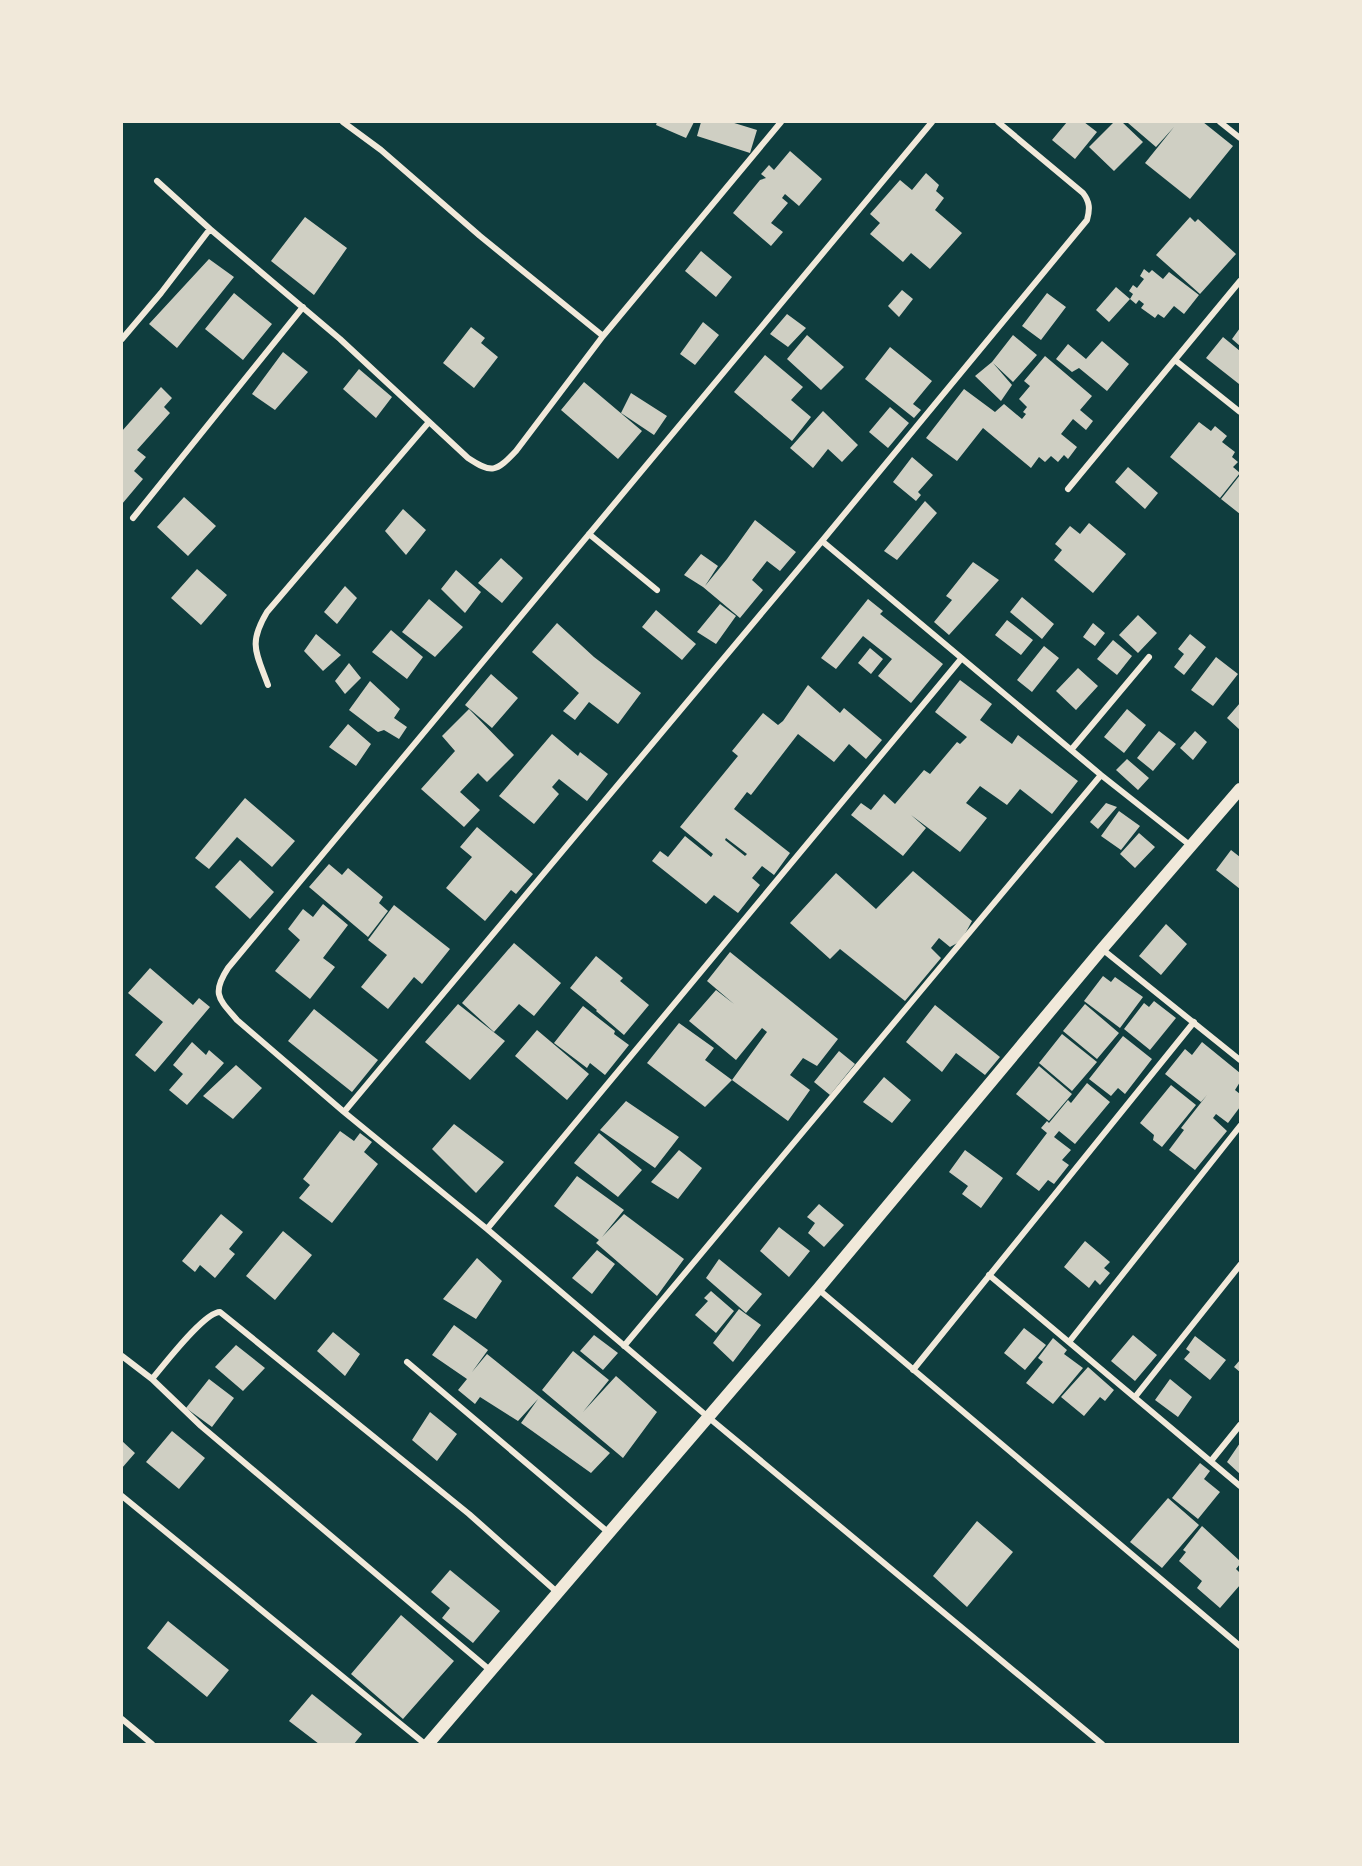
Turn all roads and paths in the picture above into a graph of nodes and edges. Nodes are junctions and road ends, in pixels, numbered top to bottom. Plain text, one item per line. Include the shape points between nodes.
1 (343, 122) edge
2 (780, 122) edge
3 (932, 122) edge
4 (998, 122) edge
5 (1220, 122) edge
6 (1240, 138) edge
7 (157, 181) dead end
8 (210, 229) junction
9 (1240, 281) edge
10 (303, 307) junction
11 (603, 336) junction
12 (122, 339) edge
13 (1174, 360) junction
14 (1240, 412) edge
15 (429, 422) junction
16 (1068, 489) dead end
17 (133, 518) dead end
18 (589, 534) junction
19 (822, 541) junction
20 (657, 590) dead end
21 (1149, 657) dead end
22 (961, 659) junction
23 (268, 685) dead end
24 (1071, 750) junction
25 (1101, 776) junction
26 (1240, 789) edge
27 (1191, 846) junction
28 (1102, 949) junction
29 (1194, 1022) junction
30 (1240, 1060) edge
31 (344, 1112) junction
32 (1240, 1126) edge
33 (487, 1229) junction
34 (1240, 1265) edge
35 (989, 1275) junction
36 (818, 1289) junction
37 (1068, 1342) junction
38 (624, 1346) junction
39 (122, 1356) edge
40 (407, 1362) dead end
41 (913, 1370) junction
42 (152, 1379) junction
43 (1135, 1397) junction
44 (708, 1417) junction
45 (1240, 1425) edge
46 (1211, 1461) junction
47 (1240, 1486) edge
48 (122, 1496) edge
49 (609, 1533) junction
50 (559, 1594) junction
51 (1240, 1646) edge
52 (492, 1671) junction
53 (122, 1719) edge
54 (152, 1744) edge
55 (426, 1744) edge
56 (1102, 1744) edge

1 - 11 street
2 - 11 street
3 - 18 street
4 - 19 street via 1089,199 1088,220
5 - 6 street
7 - 8 street
8 - 10 street
8 - 12 street
9 - 13 street
10 - 15 street
10 - 17 street
11 - 15 street via 504,464 485,469
13 - 14 street
13 - 16 street
15 - 23 street via 267,612 254,647
18 - 20 street
18 - 31 street via 221,979 219,996 237,1020
19 - 22 street
19 - 31 street
21 - 24 street
22 - 24 street
22 - 33 street
24 - 25 street
25 - 27 street
25 - 38 street
26 - 27 main road
27 - 28 main road
28 - 29 street
28 - 36 main road
29 - 30 street
29 - 35 street
31 - 33 street
32 - 37 street
33 - 38 street
34 - 43 street
35 - 37 street
35 - 41 street
36 - 41 street
36 - 44 main road
37 - 43 street
38 - 44 street
39 - 42 street
40 - 49 street
41 - 51 street
42 - 50 street via 201,1324 220,1312 469,1514
42 - 52 street via 219,1441
43 - 46 street
44 - 49 main road
44 - 56 street
45 - 46 street
46 - 47 street
48 - 55 street
49 - 50 main road
50 - 52 main road
52 - 55 main road
53 - 54 street

